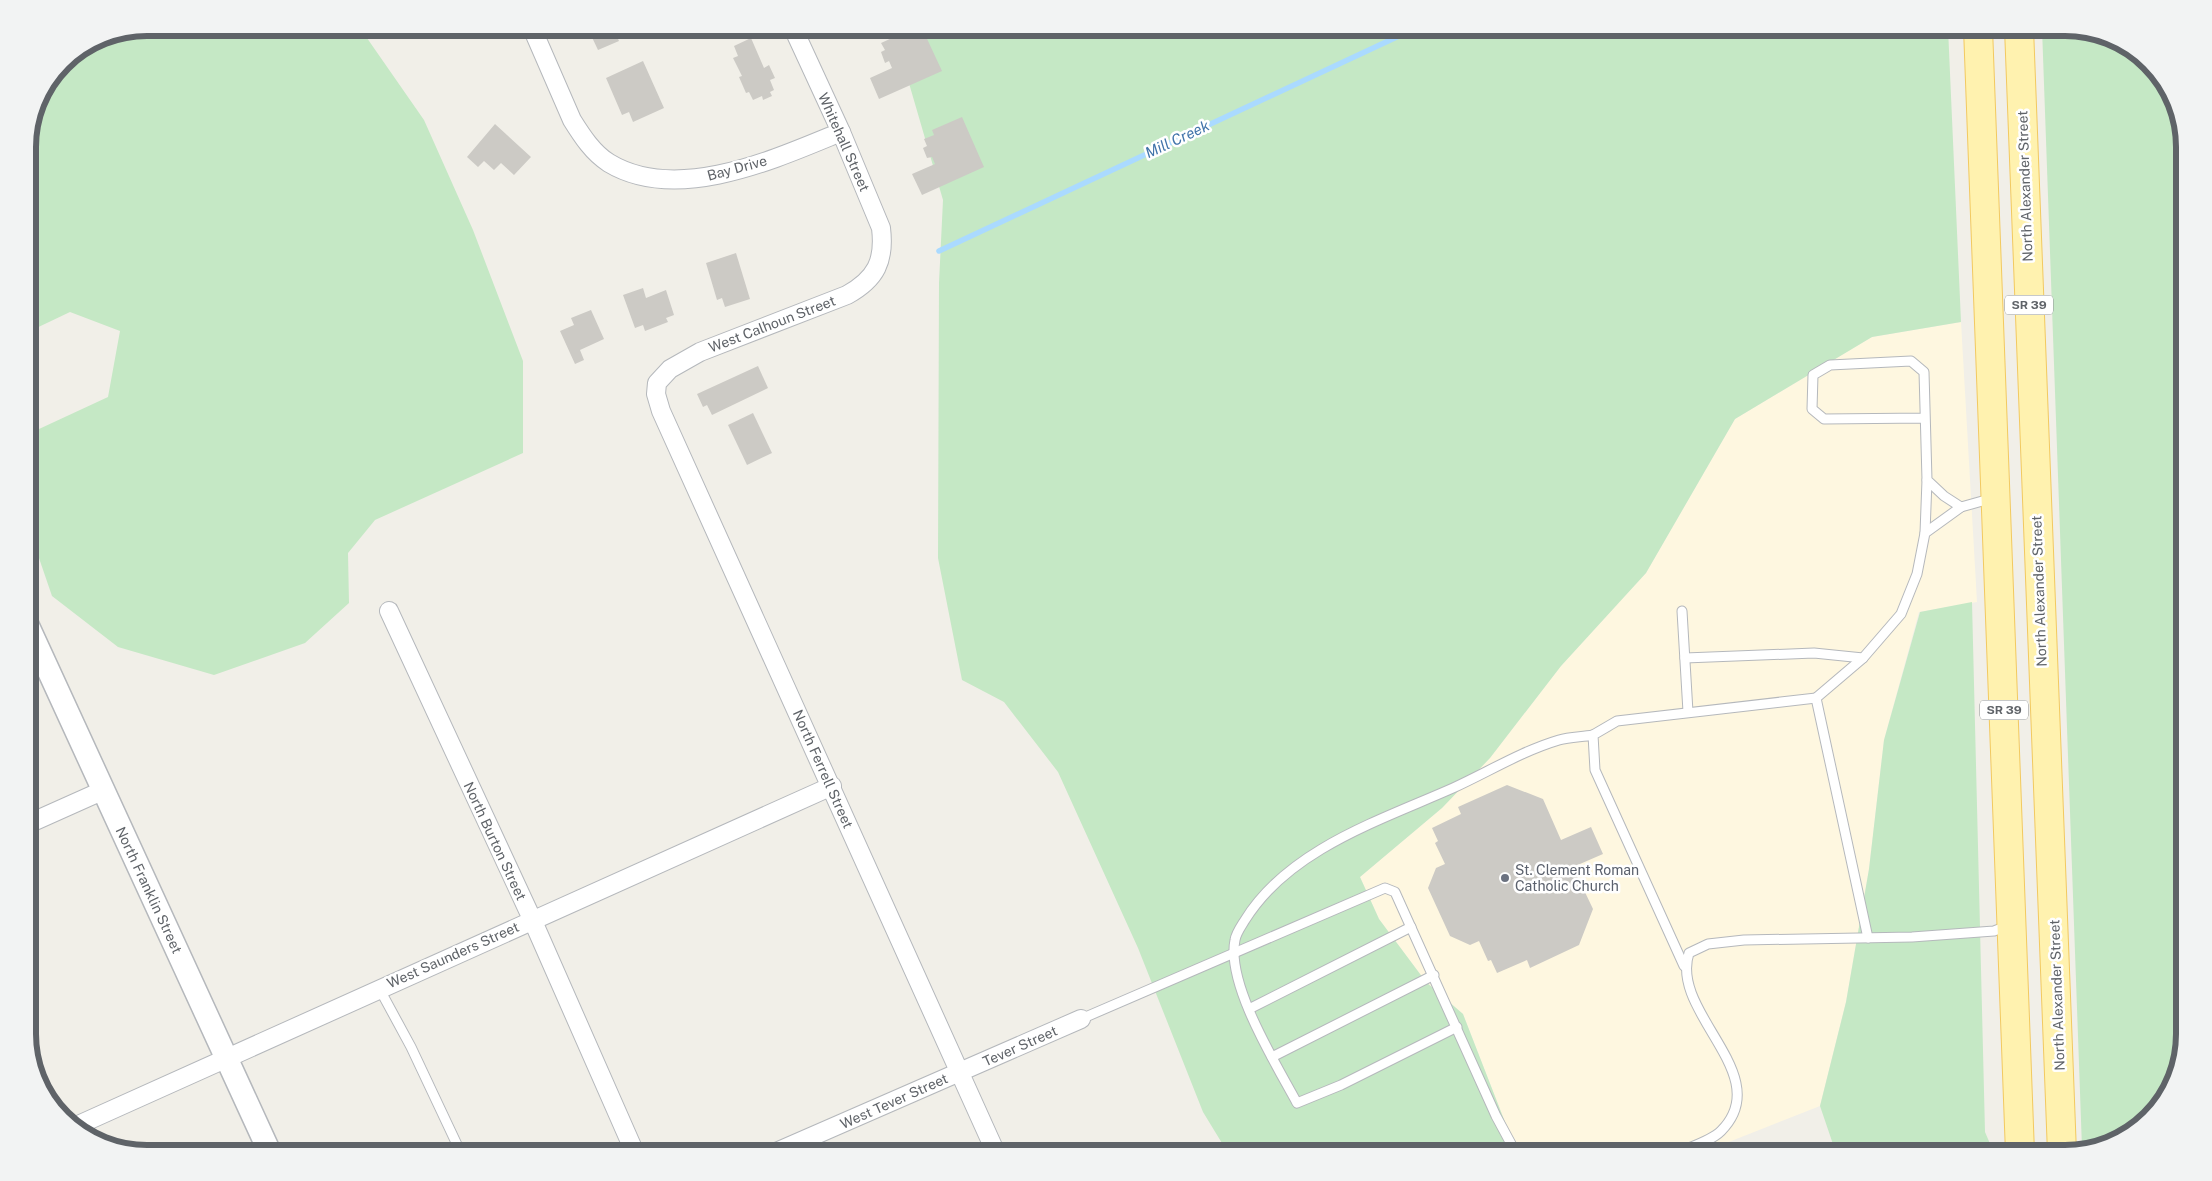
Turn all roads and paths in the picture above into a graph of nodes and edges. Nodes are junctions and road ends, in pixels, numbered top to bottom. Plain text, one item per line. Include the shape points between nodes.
1 (535, 36) edge
2 (797, 36) edge
3 (1978, 36) edge
4 (2019, 36) edge
5 (840, 132) junction
6 (880, 260) joint
7 (657, 383) joint
8 (1925, 418) junction
9 (1927, 480) junction
10 (1995, 497) junction
11 (1961, 507) junction
12 (1925, 533) junction
13 (2039, 582) junction
14 (389, 611) dead end
15 (1682, 611) dead end
16 (36, 643) edge
17 (1685, 658) junction
18 (1863, 658) junction
19 (1816, 698) junction
20 (1688, 712) junction
21 (1593, 735) junction
22 (832, 786) junction
23 (104, 790) junction
24 (36, 820) edge
25 (2054, 888) junction
26 (532, 919) junction
27 (2013, 923) junction
28 (1411, 927) junction
29 (1868, 938) junction
30 (1234, 952) junction
31 (1684, 966) junction
32 (1434, 975) junction
33 (379, 988) junction
34 (1249, 1009) junction
35 (1081, 1019) joint
36 (1457, 1027) junction
37 (226, 1057) junction
38 (1272, 1057) junction
39 (959, 1073) junction
40 (82, 1123) edge
41 (266, 1145) edge
42 (457, 1145) edge
43 (632, 1145) edge
44 (812, 1145) edge
45 (992, 1145) edge
46 (1511, 1145) edge
47 (1695, 1145) edge
48 (2020, 1145) edge
49 (2062, 1145) edge

1 - 5 street, Bay Drive via 579,132 598,153 626,171 663,178 705,177 784,155
2 - 5 street, Whitehall Street
3 - 10 main road, SR 39
4 - 13 main road, North Alexander Street / SR 39
5 - 6 street, Whitehall Street via 881,228
6 - 7 street, West Calhoun Street via 873,275 847,295 700,352 670,369
7 - 22 street, North Ferrell Street via 656,394 661,411
8 - 8 lane via 1924,372 1911,361 1830,365 1813,375 1812,409 1824,420
8 - 9 lane
9 - 11 lane
9 - 12 lane
10 - 11 lane
10 - 13 main road via 2007,504 2017,518
10 - 27 main road, SR 39
11 - 12 lane
12 - 18 lane via 1916,574 1901,614
13 - 25 main road, North Alexander Street / SR 39
14 - 26 street, North Burton Street
15 - 17 lane
16 - 23 street, North Franklin Street
17 - 18 lane via 1814,653
17 - 20 lane
18 - 19 lane
19 - 20 lane
19 - 29 lane
20 - 21 lane via 1617,721
21 - 30 lane via 1560,740 1528,752 1360,829 1315,854 1282,878 1256,903 1235,939
21 - 31 lane via 1595,770
22 - 26 street, West Saunders Street
22 - 39 street, North Ferrell Street
23 - 24 street
23 - 37 street, North Franklin Street
25 - 27 main road via 2043,902
25 - 49 main road, North Alexander Street / SR 39
26 - 33 street, West Saunders Street
26 - 43 street, North Burton Street
27 - 29 lane via 1994,931
27 - 48 main road, SR 39
28 - 30 lane via 1395,892 1385,888
28 - 32 lane
28 - 34 lane
29 - 31 lane via 1744,940 1708,944 1689,953
30 - 34 lane via 1234,964
30 - 35 lane
31 - 47 lane via 1694,999 1737,1083 1738,1099 1733,1116 1720,1132
32 - 36 lane
32 - 38 lane
33 - 37 street, West Saunders Street
33 - 42 lane via 411,1046
34 - 38 lane
35 - 39 street, Tever Street
36 - 38 lane via 1296,1104
36 - 46 lane
37 - 40 street, West Saunders Street
37 - 41 street, North Franklin Street
39 - 44 street, West Tever Street
39 - 45 street, North Ferrell Street

